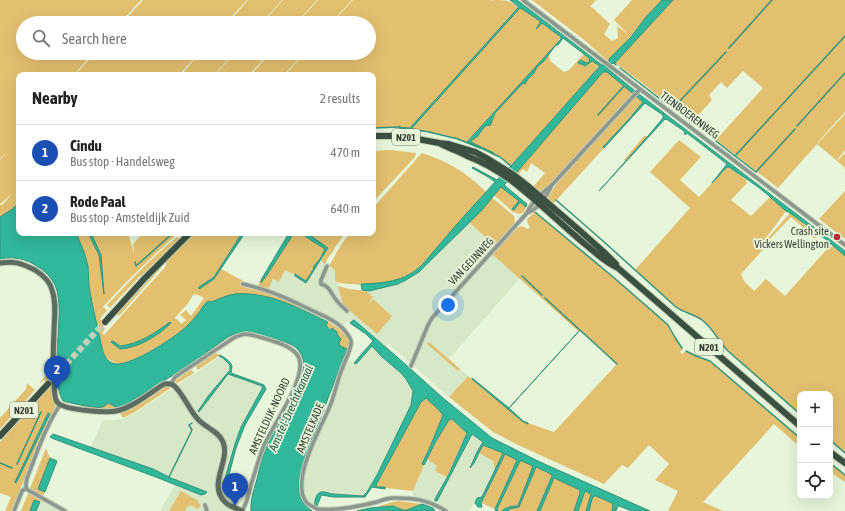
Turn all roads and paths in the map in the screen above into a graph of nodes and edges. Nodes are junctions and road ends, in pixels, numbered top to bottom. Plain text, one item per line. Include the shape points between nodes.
1 (523, 0) edge
2 (639, 90) junction
3 (376, 136) edge
4 (540, 200) junction
5 (187, 236) edge
6 (845, 245) edge
7 (0, 263) edge
8 (327, 266) dead end
9 (244, 284) dead end
10 (347, 311) dead end
11 (105, 322) tunnel mouth
12 (411, 366) dead end
13 (48, 384) tunnel mouth
14 (171, 384) junction
15 (60, 405) junction
16 (797, 423) edge
17 (0, 436) edge
18 (833, 454) edge
19 (845, 464) edge
20 (26, 488) junction
21 (205, 505) dead end
22 (14, 511) edge
23 (65, 511) edge
24 (207, 511) edge
25 (242, 511) edge
26 (446, 511) edge

1 - 2 street, TIENBOERENWEG
2 - 4 street, VAN GEIJNWEG
2 - 6 street, TIENBOERENWEG
3 - 4 main road, N201 via 397,136 439,143 501,170
4 - 12 street, VAN GEIJNWEG via 529,209 432,318
4 - 16 main road, N201 via 606,254 618,268
5 - 11 main road
7 - 15 street via 11,262 27,266 41,274 53,291 53,366 56,399
8 - 10 street via 321,284 329,288
9 - 26 street, AMSTELKADE via 278,295 329,319 344,329 351,340 330,406 309,452 303,473 301,490 308,503 314,508 332,511 394,498 427,501
13 - 17 main road, N201
14 - 15 street, AMSTELDIJK-NOORD via 164,384 127,408 118,410 88,411
14 - 25 street via 178,390 197,419 215,432 222,441 225,455 218,491 226,504
14 - 25 street, AMSTELDIJK-NOORD via 175,377 234,337 245,334 291,348 301,361 288,402 264,446
15 - 20 street via 31,468
18 - 19 main road
20 - 22 street via 22,491
20 - 23 street
21 - 24 street

